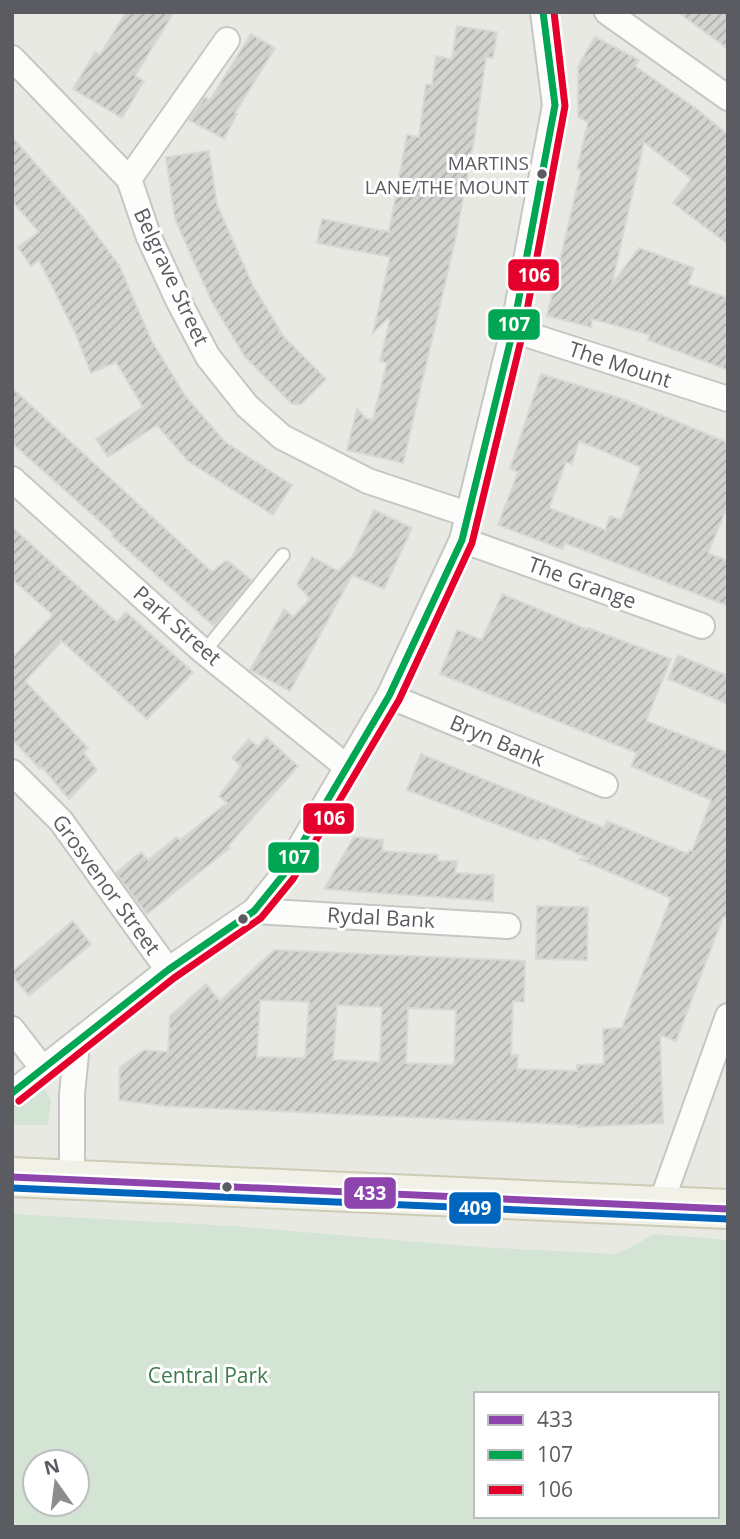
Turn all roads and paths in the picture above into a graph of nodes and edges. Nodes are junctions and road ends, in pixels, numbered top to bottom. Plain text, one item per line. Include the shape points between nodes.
1 (543, 12) edge
2 (607, 12) edge
3 (227, 40) dead end
4 (12, 58) edge
5 (728, 98) edge
6 (129, 179) junction
7 (513, 330) junction
8 (728, 399) edge
9 (12, 479) edge
10 (470, 515) junction
11 (462, 540) junction
12 (283, 555) dead end
13 (702, 626) dead end
14 (204, 652) junction
15 (389, 696) junction
16 (347, 767) junction
17 (12, 772) edge
18 (606, 785) dead end
19 (254, 911) junction
20 (508, 926) dead end
21 (168, 970) junction
22 (728, 1016) edge
23 (12, 1029) edge
24 (77, 1044) junction
25 (43, 1069) junction
26 (12, 1093) edge
27 (12, 1177) edge
28 (72, 1178) junction
29 (660, 1206) junction
30 (728, 1209) edge

1 - 7 street via 555,104
2 - 5 street
3 - 6 street
4 - 6 street, Belgrave Street
6 - 10 street, Belgrave Street via 178,300 208,357 247,406 282,437 368,481
7 - 8 street, The Mount
7 - 10 street
9 - 14 street, Park Street
10 - 11 street
11 - 13 street, The Grange
11 - 15 street
12 - 14 lane
14 - 16 street, Park Street
15 - 16 street
15 - 18 street, Bryn Bank
16 - 19 street via 284,874
17 - 21 street, Grosvenor Street via 61,821
19 - 20 street, Rydal Bank
19 - 21 street
21 - 24 street
22 - 29 street
23 - 25 street
24 - 25 street
24 - 28 street
25 - 26 street
27 - 28 main road
28 - 29 main road
29 - 30 main road

